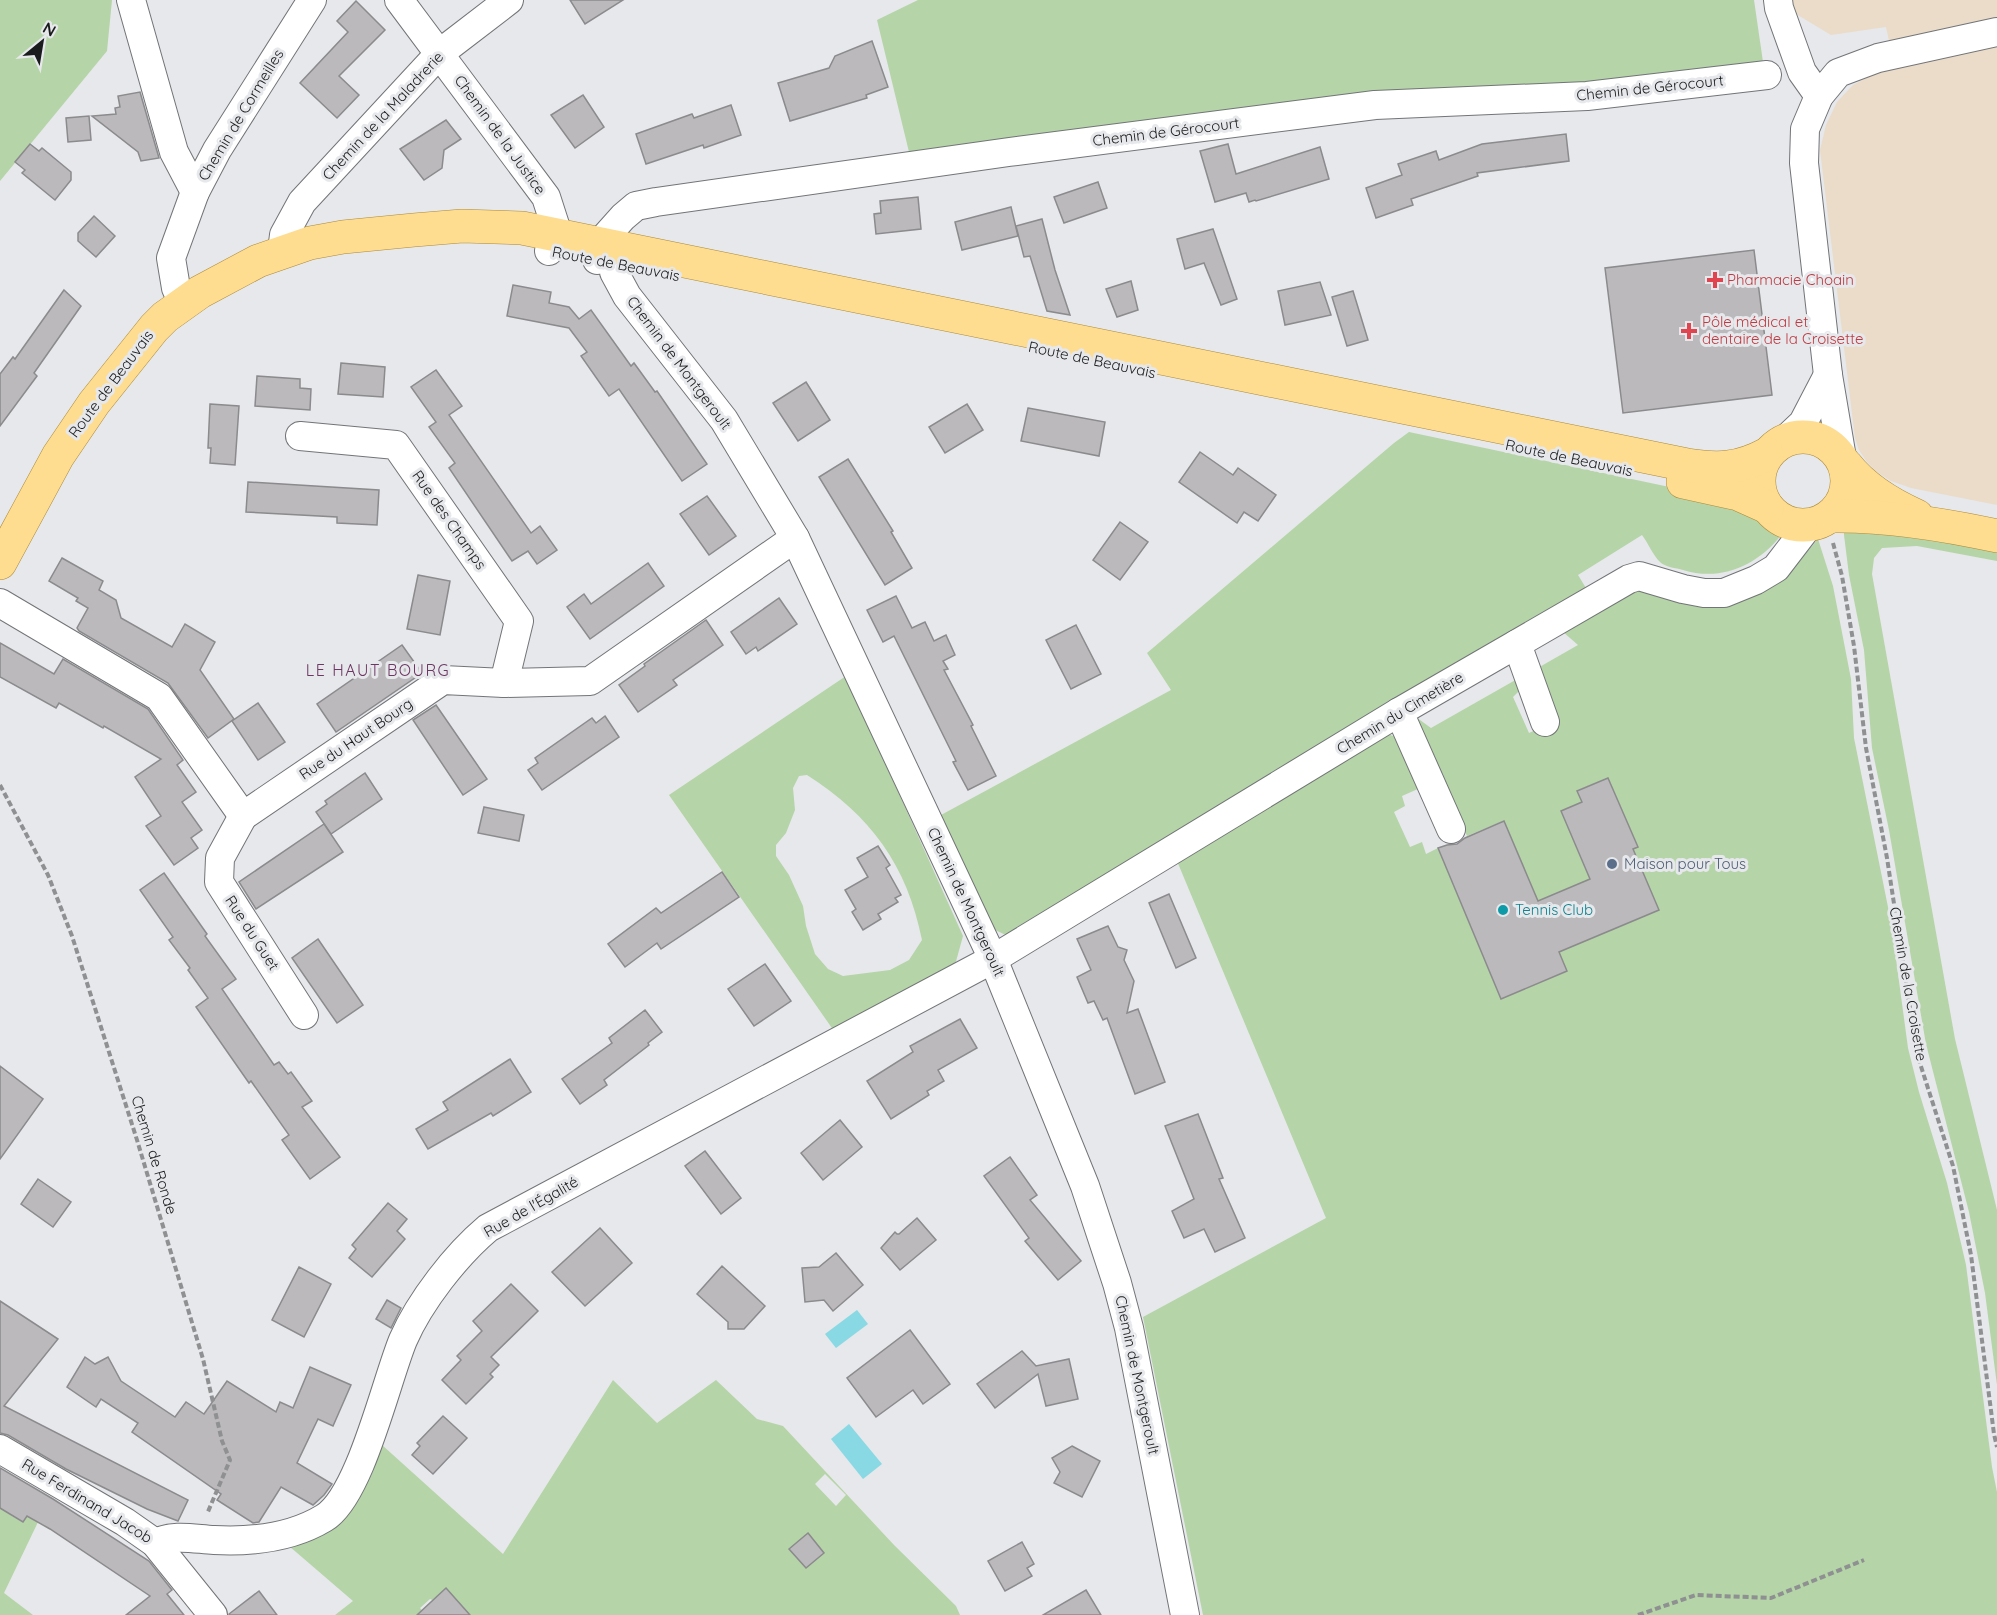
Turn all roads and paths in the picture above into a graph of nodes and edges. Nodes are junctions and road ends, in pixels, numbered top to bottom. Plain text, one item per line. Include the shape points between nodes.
1 (131, 0) edge
2 (312, 0) edge
3 (399, 0) edge
4 (508, 0) edge
5 (1778, 0) edge
6 (1997, 32) edge
7 (440, 53) junction
8 (1767, 75) dead end
9 (1818, 96) junction
10 (195, 192) junction
11 (551, 242) junction
12 (282, 251) junction
13 (608, 254) junction
14 (183, 304) junction
15 (1828, 375) junction
16 (300, 436) dead end
17 (1777, 447) junction
18 (1844, 462) junction
19 (1767, 507) junction
20 (1822, 520) junction
21 (1941, 524) junction
22 (1997, 536) edge
23 (795, 538) junction
24 (0, 563) edge
25 (0, 603) edge
26 (1516, 644) junction
27 (504, 683) junction
28 (1399, 712) junction
29 (1545, 722) dead end
30 (0, 785) edge
31 (243, 816) junction
32 (1451, 829) dead end
33 (993, 959) junction
34 (304, 1015) dead end
35 (1997, 1447) edge
36 (0, 1449) edge
37 (197, 1539) junction
38 (155, 1543) junction
39 (1864, 1560) dead end
40 (213, 1615) edge
41 (1185, 1615) edge
42 (1638, 1615) edge

1 - 10 street via 174,152
2 - 10 street, Chemin de Cormeilles via 217,150
3 - 7 street, Chemin de la Justice
4 - 7 street, Chemin de la Maladrerie
5 - 9 street via 1802,72
6 - 9 street via 1878,58 1838,74
7 - 11 street, Chemin de la Justice via 546,197 556,228
7 - 12 street, Chemin de la Maladrerie via 302,202 284,235
8 - 13 street, Chemin de Gérocourt via 1587,96 1375,105 656,202 636,206 606,236
9 - 15 street via 1805,129 1804,163
10 - 14 street, Chemin de Cormeilles via 171,258
11 - 12 main road, Route de Beauvais via 510,243 414,230 343,237
11 - 13 main road, Route de Beauvais
12 - 14 main road, Route de Beauvais via 237,271
13 - 17 main road, Route de Beauvais via 1687,465 1724,469 1750,462
13 - 19 main road, Route de Beauvais via 1738,494
13 - 23 street, Chemin de Montgeroult via 627,296 724,420
14 - 24 main road, Route de Beauvais via 142,342 78,426
15 - 17 street via 1803,423
15 - 18 street
16 - 27 street, Rue des Champs via 396,445 519,621
17 - 18 main road via 1802,436 1818,438 1832,446
17 - 19 main road via 1760,469 1761,492
18 - 20 main road via 1847,489 1842,504
18 - 21 main road via 1863,484 1900,508
19 - 20 main road via 1793,524
20 - 21 main road via 1867,516
20 - 26 street, Chemin du Cimetière via 1776,568 1756,580 1724,592 1704,593 1639,576
20 - 35 path, Chemin de la Croisette via 1842,576 1917,1054 1953,1166 1971,1255
21 - 22 main road
23 - 27 street, Rue du Haut Bourg via 590,681
23 - 33 street, Chemin de Montgeroult
25 - 31 street via 159,697
26 - 28 street, Chemin du Cimetière
26 - 29 street
27 - 31 street, Rue du Haut Bourg via 443,680
28 - 32 street
28 - 33 street, Chemin du Cimetière
30 - 37 path, Chemin de Ronde via 48,874 72,936 137,1140 230,1460
31 - 34 street, Rue du Guet via 220,858 219,882
33 - 37 street, Rue de l'Égalité via 488,1228 452,1264 404,1338 368,1443 348,1489 331,1513 278,1537
33 - 41 street, Chemin de Montgeroult via 1085,1186 1117,1283
36 - 38 street, Rue Ferdinand Jacob
37 - 38 street, Rue de l'Égalité via 173,1538
38 - 40 street, Rue Ferdinand Jacob
39 - 42 path via 1771,1598 1696,1595

